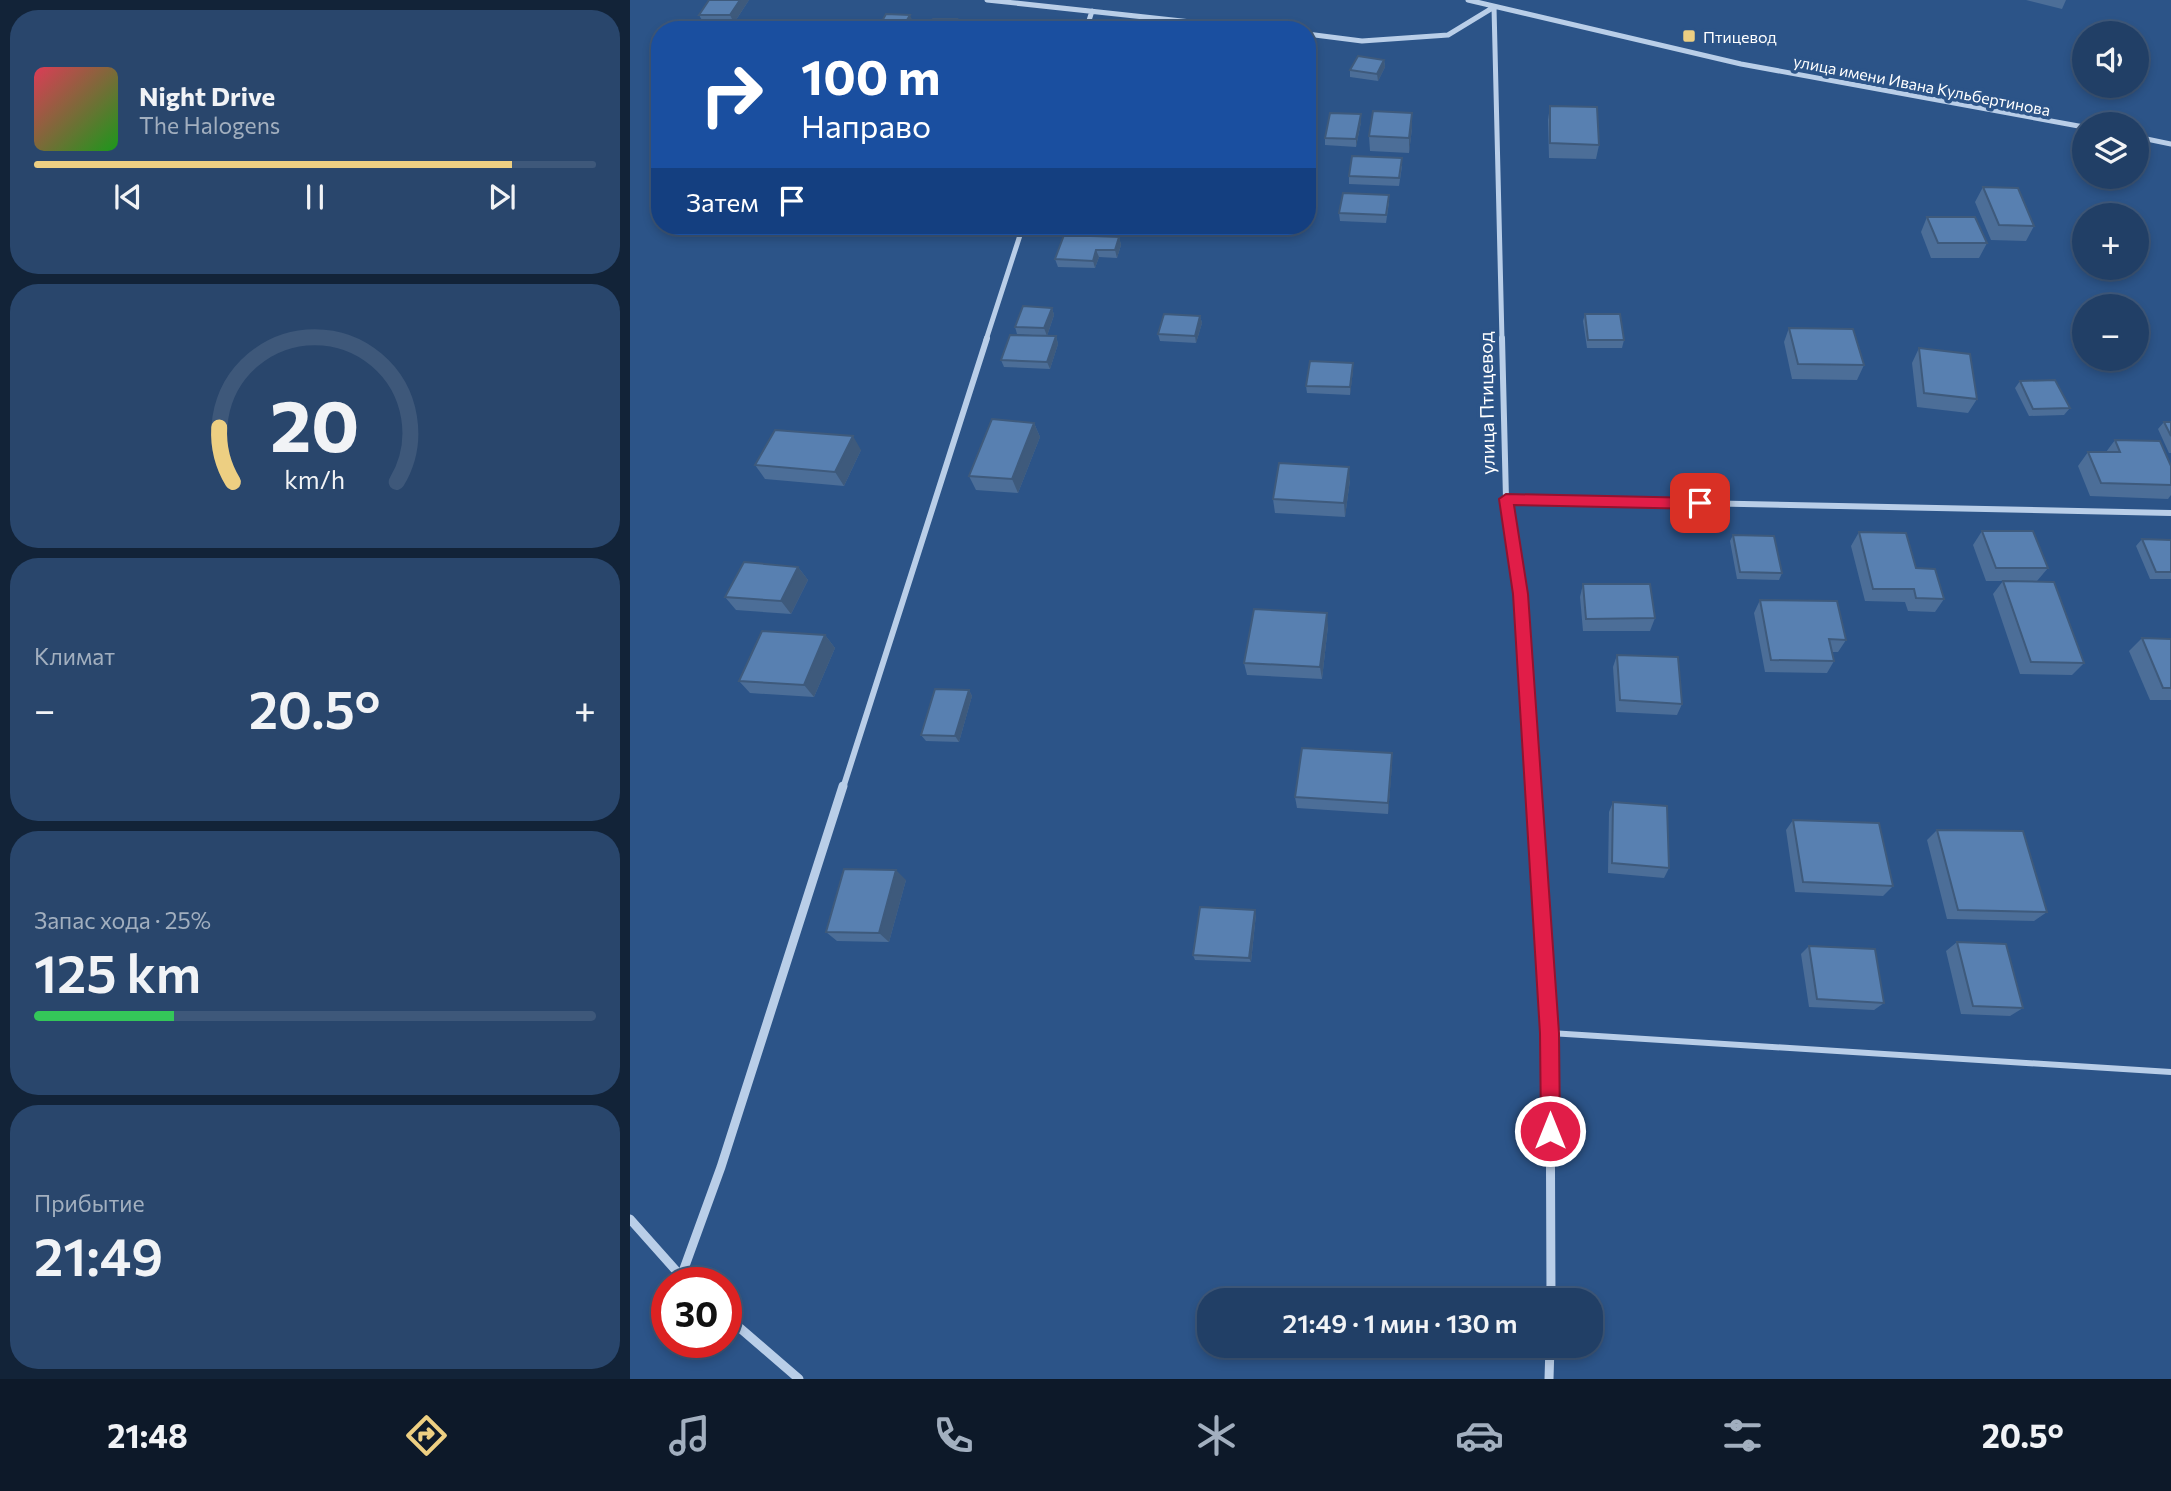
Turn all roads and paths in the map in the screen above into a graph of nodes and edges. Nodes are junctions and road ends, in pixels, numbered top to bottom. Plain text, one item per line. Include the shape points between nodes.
1 (987, 0) edge
2 (1468, 0) edge
3 (1494, 7) junction
4 (1092, 11) junction
5 (1089, 21) edge
6 (1183, 21) edge
7 (1316, 35) edge
8 (2072, 125) edge
9 (2149, 139) edge
10 (2171, 144) edge
11 (1020, 235) edge
12 (1506, 499) junction
13 (2171, 513) edge
14 (1550, 1033) junction
15 (2171, 1072) edge
16 (630, 1219) edge
17 (672, 1267) edge
18 (688, 1267) edge
19 (1550, 1288) edge
20 (742, 1330) edge
21 (1550, 1358) edge
22 (799, 1379) edge
23 (1549, 1379) edge

1 - 4 street
2 - 3 street, улица имени Ивана Кульбертинова
3 - 7 street via 1448,35 1362,41
3 - 8 street, улица имени Ивана Кульбертинова via 1741,64
3 - 12 street, улица Птицевод
4 - 5 street
4 - 6 street
9 - 10 street
11 - 18 street
12 - 13 street
12 - 14 street, улица Птицевод via 1520,594
14 - 15 lane
14 - 19 street, улица Птицевод
16 - 17 street
20 - 22 street
21 - 23 street

